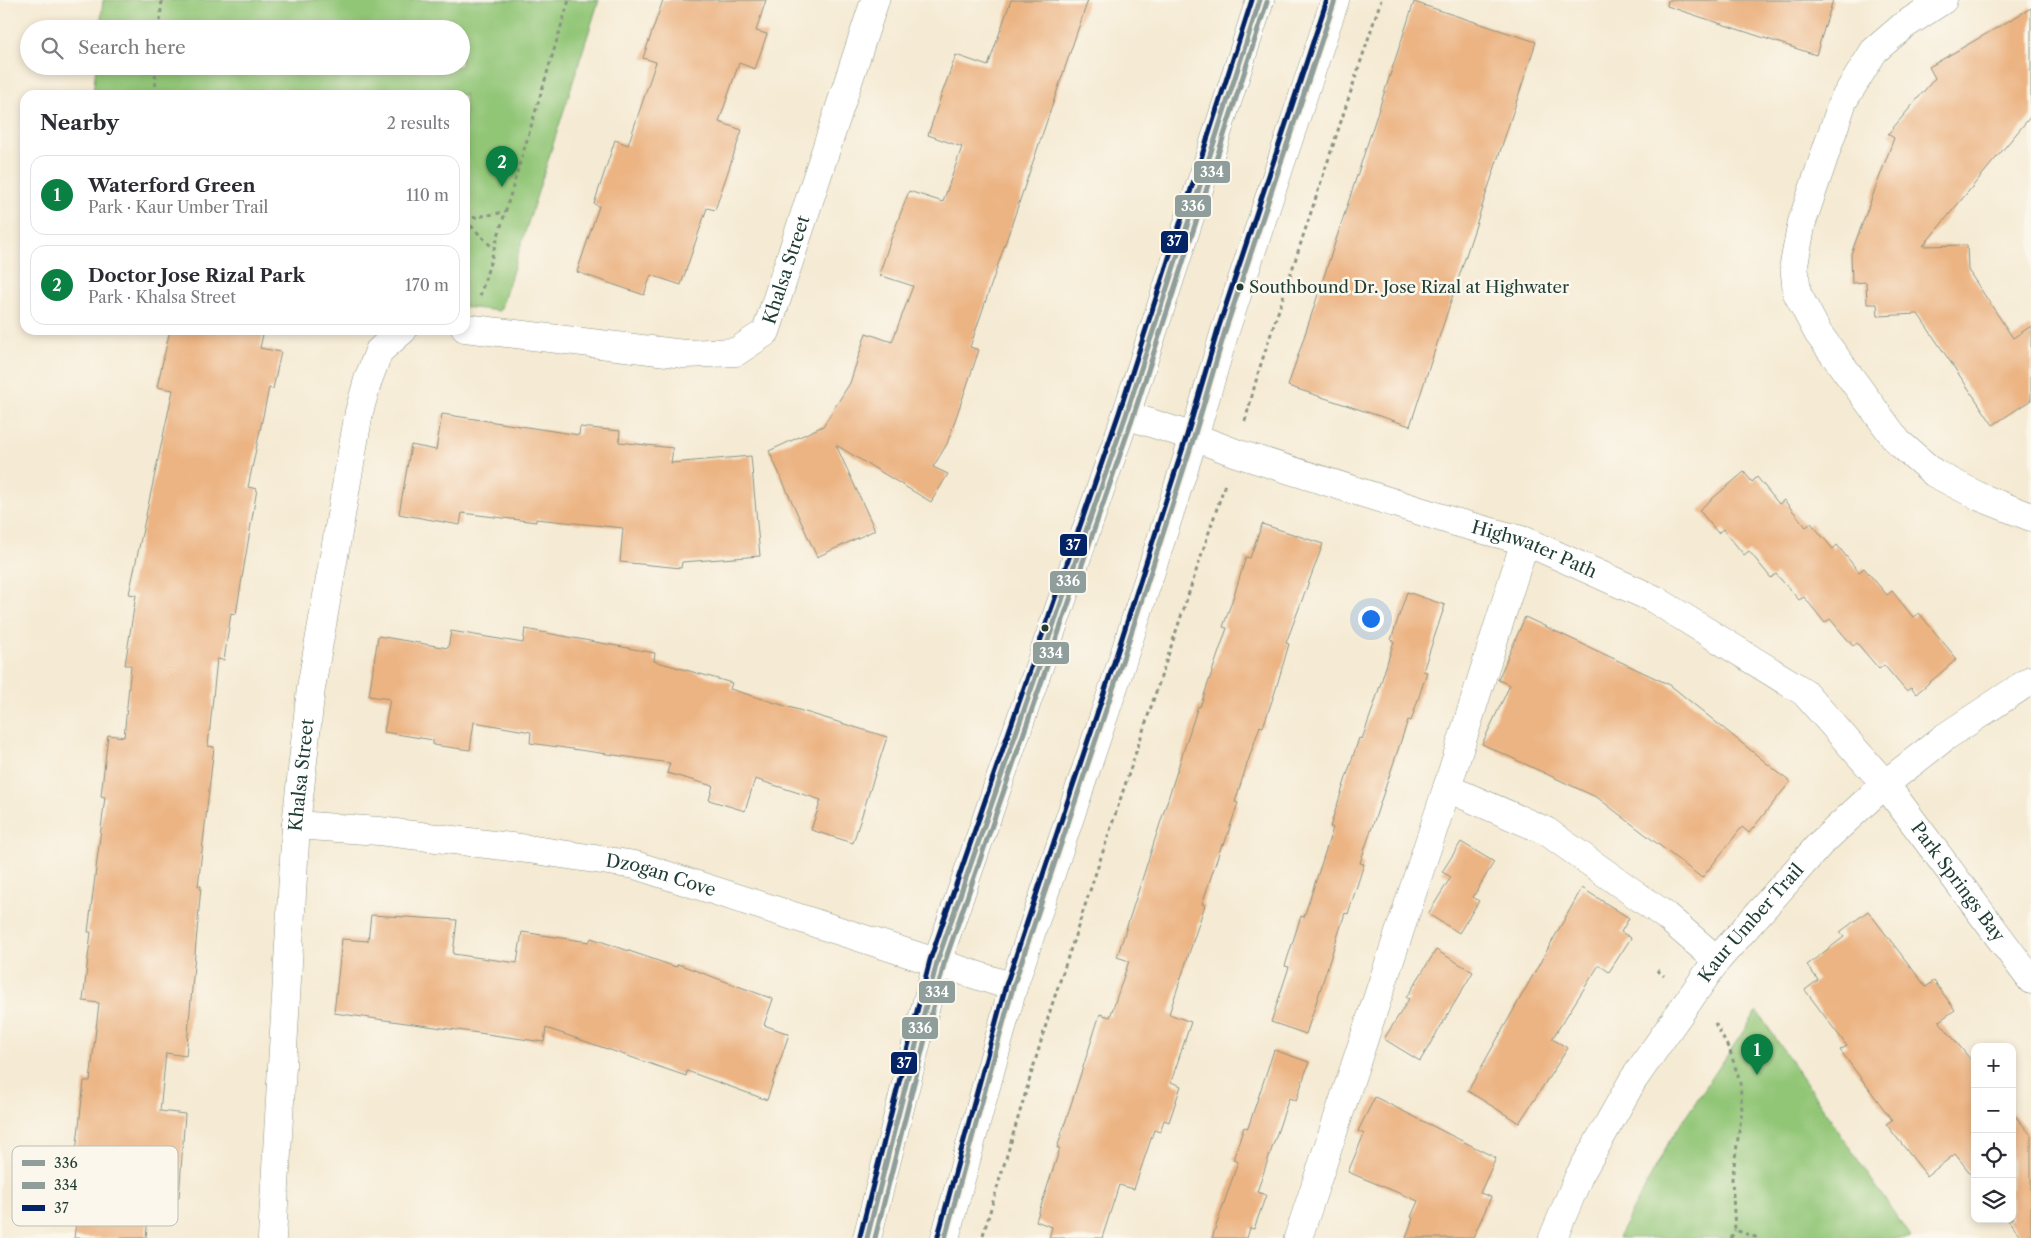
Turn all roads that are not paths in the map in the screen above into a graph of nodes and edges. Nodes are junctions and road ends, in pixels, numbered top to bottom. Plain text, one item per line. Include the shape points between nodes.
1 (874, 0) edge
2 (1260, 0) edge
3 (1336, 0) edge
4 (1943, 0) edge
5 (470, 328) edge
6 (397, 335) edge
7 (1126, 415) junction
8 (1194, 437) junction
9 (2031, 517) edge
10 (1525, 541) junction
11 (2031, 680) edge
12 (1885, 784) junction
13 (1447, 788) junction
14 (296, 825) junction
15 (1717, 960) junction
16 (937, 962) junction
17 (2031, 980) edge
18 (1013, 987) junction
19 (272, 1238) edge
20 (867, 1238) edge
21 (945, 1238) edge
22 (1298, 1238) edge
23 (1553, 1238) edge

1 - 5 street, Khalsa Street via 766,332 736,352 684,354
2 - 7 street
3 - 8 street via 1225,331
4 - 9 street via 1903,26 1874,51 1843,101 1802,222 1794,264 1798,293 1818,333 1898,442 1934,474
6 - 14 street, Khalsa Street via 379,351 359,412 312,688
7 - 8 street, Highwater Path
7 - 16 street
8 - 10 street, Highwater Path via 1455,522
8 - 18 street
10 - 12 street, Highwater Path via 1654,599 1804,692
10 - 13 street
11 - 12 street, Kaur Umber Trail via 1945,737
12 - 15 street, Kaur Umber Trail via 1820,844
12 - 17 street, Park Springs Bay
13 - 15 street via 1546,831 1666,916
13 - 22 street
14 - 16 street, Dzogan Cove via 388,832 635,865
14 - 19 street, Khalsa Street
15 - 23 street, Kaur Umber Trail via 1633,1080 1579,1176
16 - 18 street, Dzogan Cove
16 - 20 street
18 - 21 street

